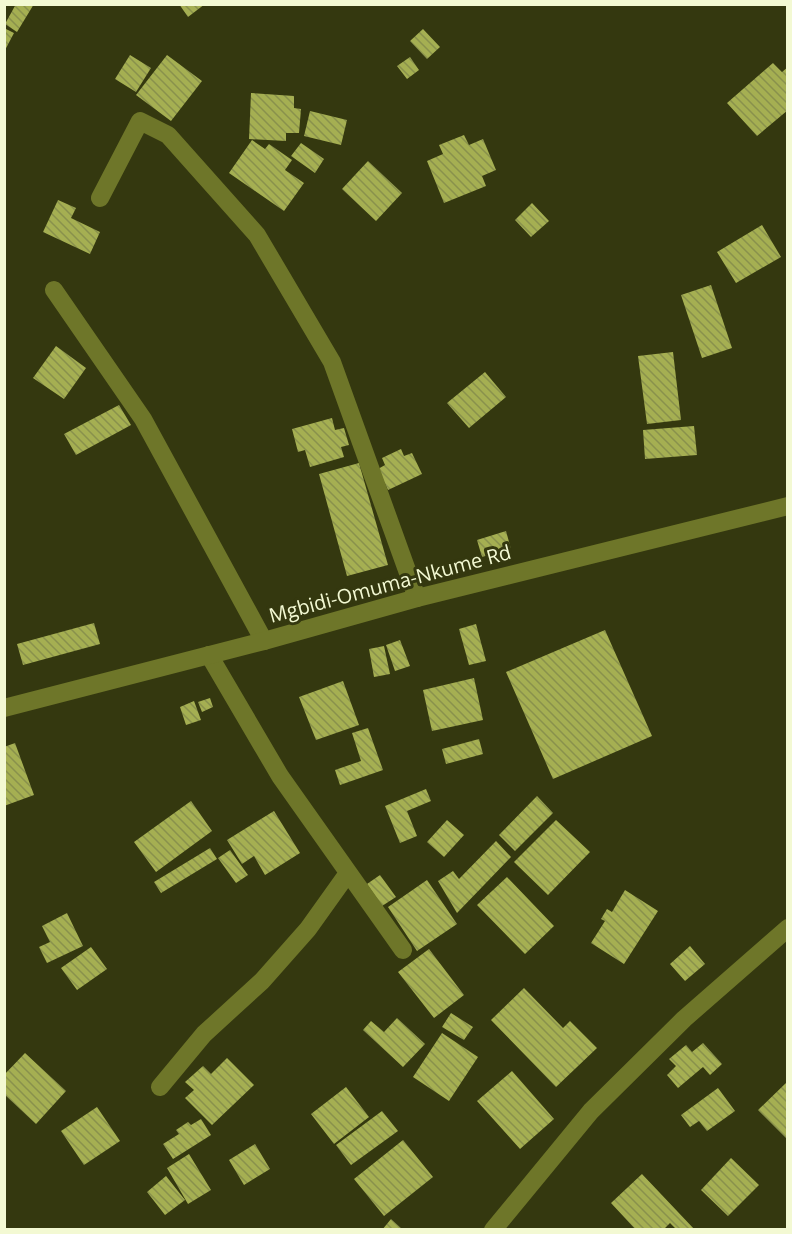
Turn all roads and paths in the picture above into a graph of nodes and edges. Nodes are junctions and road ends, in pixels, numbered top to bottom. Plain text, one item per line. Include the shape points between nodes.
1 (100, 198) dead end
2 (54, 290) dead end
3 (788, 506) edge
4 (417, 598) junction
5 (264, 641) junction
6 (209, 655) junction
7 (4, 708) edge
8 (348, 873) junction
9 (788, 928) edge
10 (403, 950) dead end
11 (160, 1087) dead end
12 (493, 1230) edge

1 - 4 street via 140,121 168,135 257,235 332,362
2 - 5 street via 142,419
3 - 4 street, Mgbidi-Omuma-Nkume Rd
4 - 5 street, Mgbidi-Omuma-Nkume Rd
5 - 6 street, Mgbidi-Omuma-Nkume Rd
6 - 7 street, Mgbidi-Omuma-Nkume Rd
6 - 8 street via 280,776
8 - 10 street
8 - 11 street via 308,929 262,981 204,1034
9 - 12 street via 684,1019 591,1111

